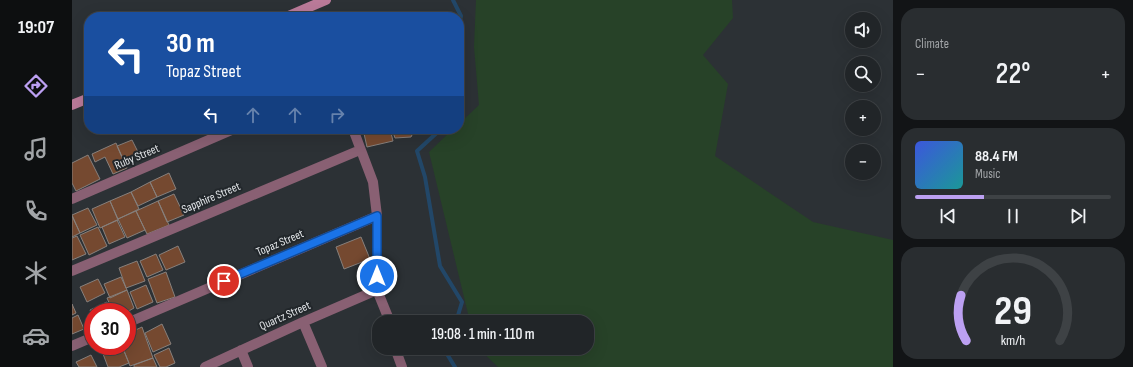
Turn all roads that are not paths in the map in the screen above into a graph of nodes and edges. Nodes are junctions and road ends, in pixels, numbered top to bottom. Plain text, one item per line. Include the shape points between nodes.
1 (326, 0) edge
2 (313, 3) edge
3 (296, 12) edge
4 (84, 100) edge
5 (72, 105) edge
6 (222, 134) edge
7 (355, 134) edge
8 (360, 150) junction
9 (72, 199) edge
10 (377, 216) junction
11 (72, 271) edge
12 (377, 290) junction
13 (387, 315) edge
14 (136, 319) edge
15 (303, 322) junction
16 (84, 341) edge
17 (72, 346) edge
18 (240, 350) junction
19 (398, 355) edge
20 (205, 367) edge
21 (248, 367) edge
22 (322, 367) edge
23 (402, 367) edge

1 - 2 street
2 - 3 street
4 - 5 street
6 - 9 street, Ruby Street
7 - 8 street
8 - 10 street via 373,182
8 - 11 street, Sapphire Street
10 - 12 street
10 - 14 street, Topaz Street
12 - 13 street
12 - 15 street, Quartz Street
15 - 18 street, Quartz Street
15 - 22 street
16 - 17 street
18 - 20 street, Quartz Street
18 - 21 street
19 - 23 street

